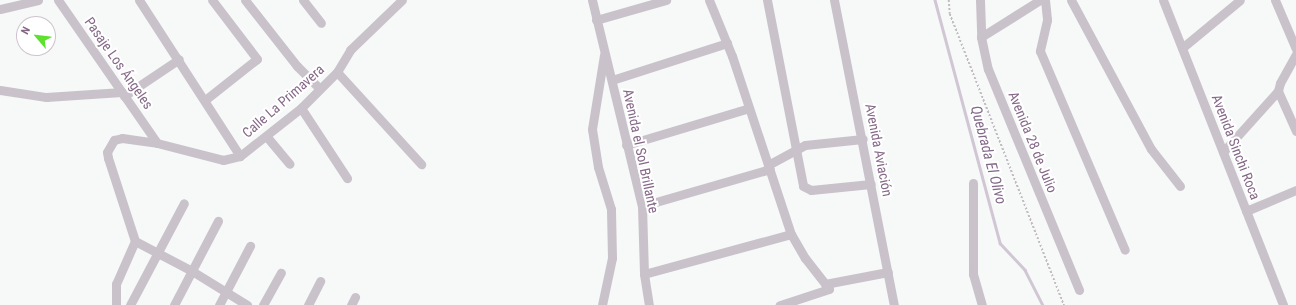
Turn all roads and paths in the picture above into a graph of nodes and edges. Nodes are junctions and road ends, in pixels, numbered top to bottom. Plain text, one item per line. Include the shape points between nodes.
1 (38, 0) edge
2 (58, 0) edge
3 (139, 0) edge
4 (212, 0) edge
5 (246, 0) edge
6 (303, 0) edge
7 (402, 0) edge
8 (592, 0) edge
9 (666, 0) edge
10 (709, 0) edge
11 (767, 0) edge
12 (834, 0) edge
13 (950, 0) edge
14 (980, 0) edge
15 (1040, 0) edge
16 (1045, 0) edge
17 (1071, 0) edge
18 (1163, 0) edge
19 (1240, 0) edge
20 (1275, 0) edge
21 (0, 10) edge
22 (596, 20) junction
23 (321, 23) dead end
24 (981, 37) junction
25 (727, 43) junction
26 (1182, 48) junction
27 (1296, 49) edge
28 (605, 51) junction
29 (1296, 54) edge
30 (179, 59) junction
31 (337, 72) junction
32 (612, 80) junction
33 (319, 88) junction
34 (0, 90) edge
35 (1278, 91) junction
36 (123, 94) junction
37 (205, 100) junction
38 (301, 108) junction
39 (749, 108) junction
40 (1296, 132) edge
41 (267, 137) junction
42 (863, 138) junction
43 (157, 143) junction
44 (626, 144) junction
45 (794, 151) junction
46 (1223, 152) junction
47 (240, 156) junction
48 (290, 164) dead end
49 (421, 164) dead end
50 (769, 167) junction
51 (347, 178) dead end
52 (974, 183) dead end
53 (871, 184) junction
54 (1180, 186) dead end
55 (1296, 190) edge
56 (184, 203) dead end
57 (642, 206) junction
58 (1246, 211) junction
59 (218, 221) dead end
60 (791, 234) junction
61 (135, 241) junction
62 (250, 246) dead end
63 (1126, 250) dead end
64 (158, 252) junction
65 (192, 271) junction
66 (888, 272) junction
67 (281, 273) dead end
68 (644, 274) junction
69 (320, 281) dead end
70 (825, 284) junction
71 (1079, 290) dead end
72 (226, 291) junction
73 (116, 305) edge
74 (130, 305) edge
75 (174, 305) edge
76 (218, 305) edge
77 (247, 305) edge
78 (263, 305) edge
79 (308, 305) edge
80 (602, 305) edge
81 (649, 305) edge
82 (780, 305) edge
83 (894, 305) edge
84 (982, 305) edge
85 (1064, 305) edge
86 (1283, 305) edge

1 - 21 street
2 - 36 street, Pasaje Los Ángeles
3 - 30 street
4 - 37 street via 257,59
5 - 33 street via 298,66
6 - 23 street
7 - 31 street, Calle La Primavera via 350,50
8 - 22 street, Avenida el Sol Brillante
9 - 22 street
10 - 25 street
11 - 45 street
12 - 42 street, Avenida Aviación
13 - 85 path via 950,14
14 - 24 street, Avenida 28 de Julio
15 - 24 street
16 - 63 street via 1047,20 1040,51
17 - 54 street via 1151,149
18 - 26 street, Avenida Sinchi Roca
19 - 26 street
20 - 27 street
22 - 28 street, Avenida el Sol Brillante
24 - 71 street, Avenida 28 de Julio via 988,69
25 - 32 street
25 - 39 street
26 - 46 street, Avenida Sinchi Roca
28 - 32 street, Avenida el Sol Brillante
28 - 80 street via 592,129 598,167 611,209 612,258
29 - 35 street
30 - 36 street
30 - 37 street
31 - 33 street, Calle La Primavera
31 - 49 street
32 - 44 street, Avenida el Sol Brillante
33 - 38 street, Calle La Primavera
34 - 36 street via 46,97
35 - 40 street
35 - 46 street
36 - 43 street, Pasaje Los Ángeles
37 - 47 street
38 - 41 street, Calle La Primavera
38 - 51 street
39 - 44 street
39 - 50 street
41 - 47 street, Calle La Primavera
41 - 48 street
42 - 45 street via 805,145
42 - 53 street, Avenida Aviación
43 - 47 street, Calle La Primavera via 223,160
43 - 61 street, Calle La Primavera via 122,138 114,140 107,152
44 - 57 street, Avenida el Sol Brillante
45 - 50 street
45 - 53 street via 803,186 808,190
46 - 58 street, Avenida Sinchi Roca
50 - 57 street
50 - 60 street
52 - 84 street via 973,274
53 - 66 street, Avenida Aviación
55 - 58 street
56 - 64 street
57 - 68 street, Avenida el Sol Brillante
58 - 86 street, Avenida Sinchi Roca
59 - 65 street
60 - 68 street
60 - 70 street
61 - 64 street
61 - 73 street via 116,284
62 - 72 street
64 - 65 street
64 - 74 street
65 - 72 street
65 - 75 street
66 - 70 street
66 - 83 street, Avenida Aviación
67 - 78 street
68 - 81 street, Avenida el Sol Brillante
69 - 79 street
70 - 82 street via 828,289
72 - 76 street
72 - 77 street

